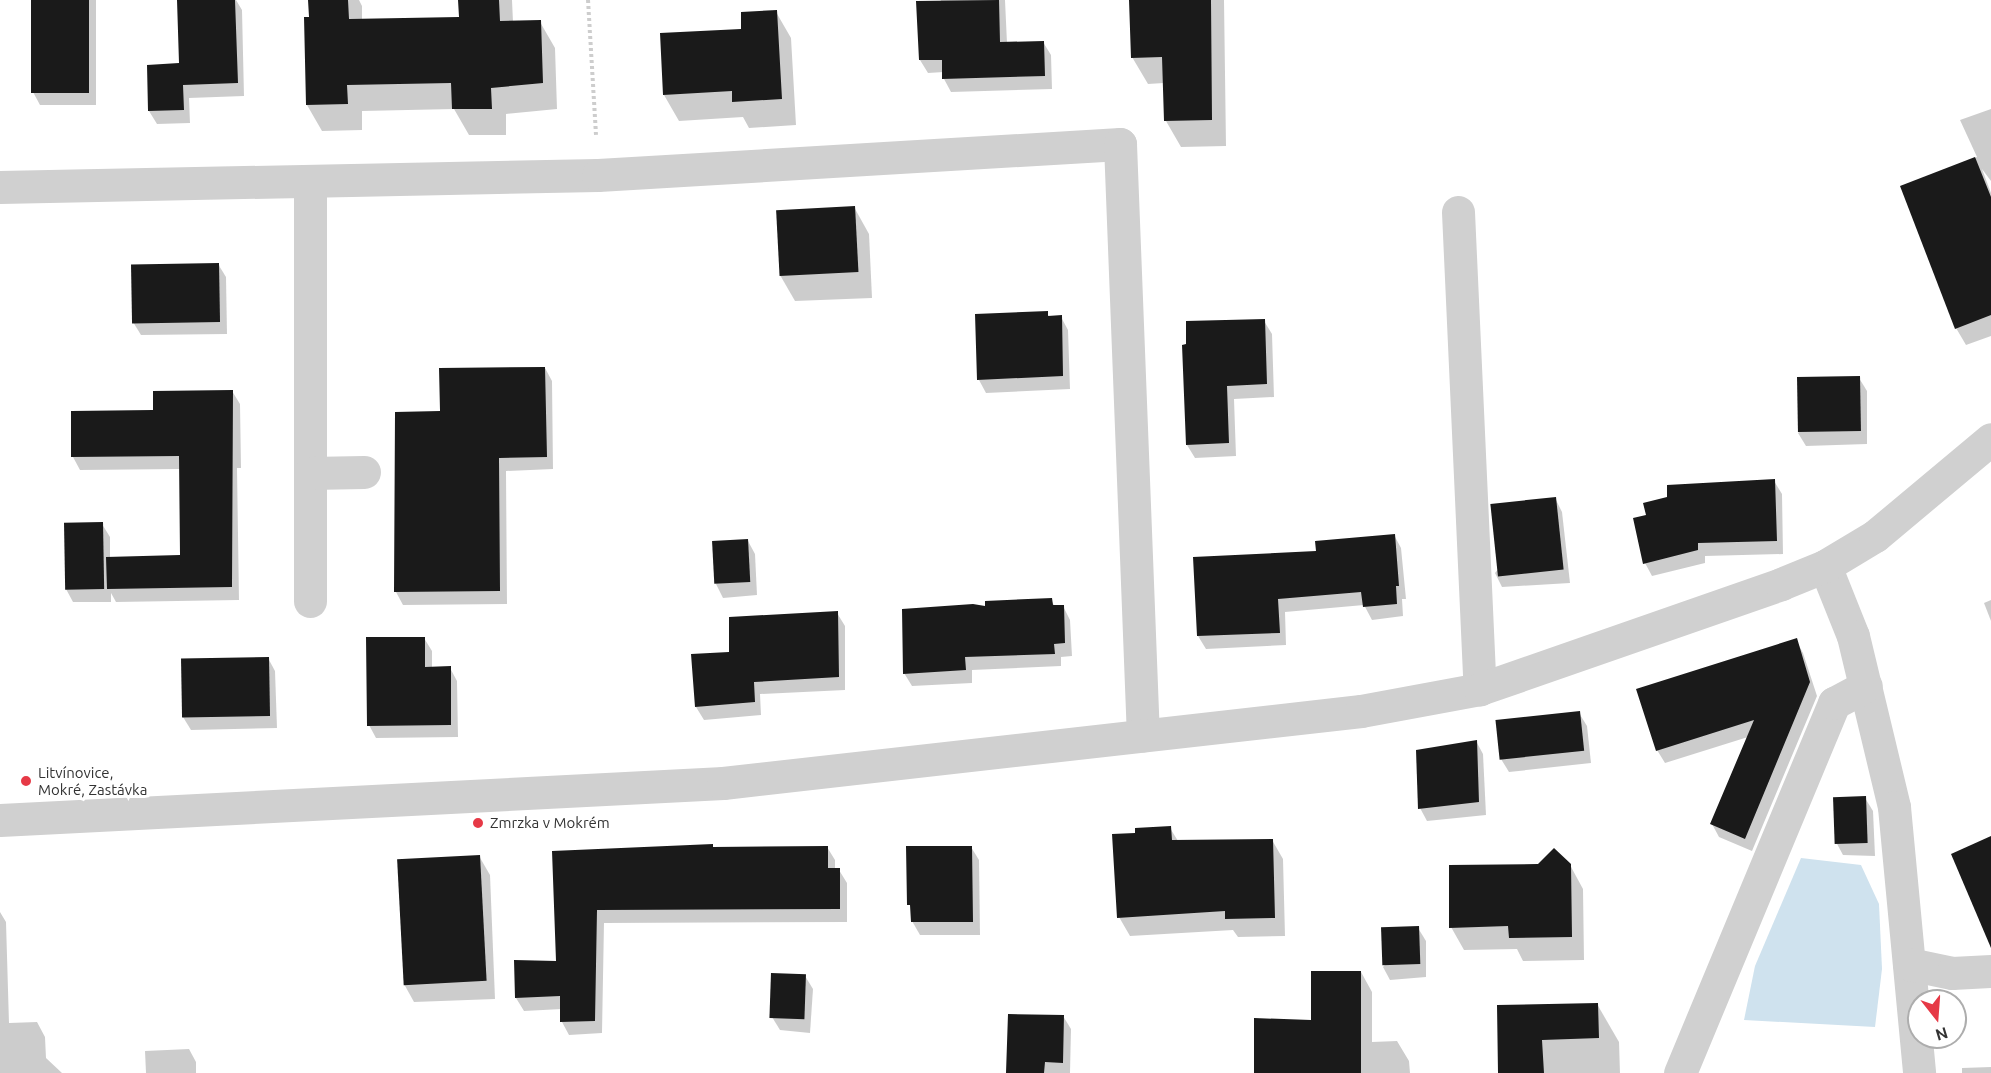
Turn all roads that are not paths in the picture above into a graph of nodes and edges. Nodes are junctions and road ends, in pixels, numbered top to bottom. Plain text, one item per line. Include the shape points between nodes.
1 (310, 182) junction
2 (0, 187) edge
3 (1458, 212) dead end
4 (1991, 439) edge
5 (364, 472) dead end
6 (310, 473) junction
7 (1825, 566) junction
8 (310, 601) dead end
9 (1866, 686) junction
10 (1480, 689) junction
11 (1143, 736) junction
12 (0, 820) edge
13 (1909, 964) junction
14 (1991, 971) edge
15 (1680, 1073) edge
16 (1919, 1073) edge

1 - 2 street
1 - 6 street
1 - 11 street via 598,175 1120,144
3 - 10 street
4 - 7 street via 1875,536
5 - 6 street
6 - 8 street
7 - 9 street via 1853,636
7 - 10 street
9 - 13 street via 1894,807
9 - 15 street via 1834,703
10 - 11 street via 1361,711
11 - 12 street via 723,783
13 - 14 street via 1952,973
13 - 16 street

